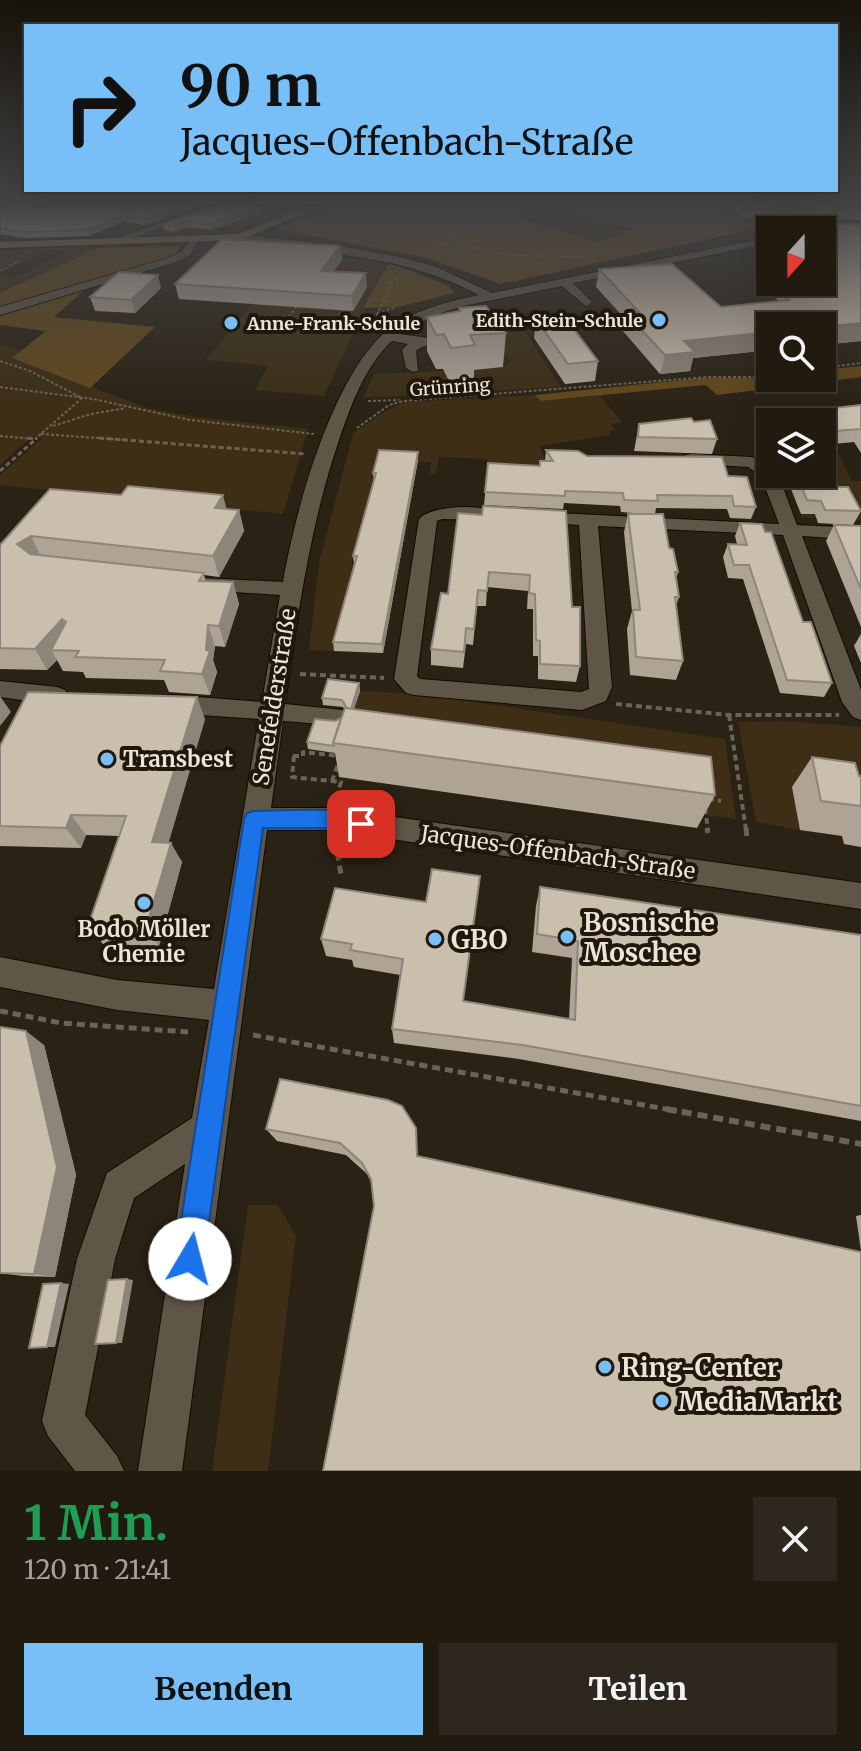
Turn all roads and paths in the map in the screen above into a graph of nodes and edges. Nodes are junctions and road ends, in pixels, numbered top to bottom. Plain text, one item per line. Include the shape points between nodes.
1 (134, 272) edge
2 (398, 272) edge
3 (435, 272) edge
4 (610, 272) edge
5 (564, 281) junction
6 (489, 296) junction
7 (586, 302) dead end
8 (460, 303) junction
9 (284, 305) edge
10 (346, 307) edge
11 (0, 311) edge
12 (431, 312) junction
13 (283, 325) dead end
14 (388, 325) junction
15 (331, 328) dead end
16 (416, 344) junction
17 (0, 361) edge
18 (861, 363) edge
19 (836, 366) edge
20 (413, 368) dead end
21 (756, 377) edge
22 (0, 387) edge
23 (82, 398) junction
24 (422, 399) junction
25 (345, 401) junction
26 (131, 408) junction
27 (43, 433) junction
28 (331, 435) junction
29 (0, 436) edge
30 (35, 439) junction
31 (324, 456) junction
32 (675, 459) edge
33 (0, 471) edge
34 (588, 520) junction
35 (790, 531) junction
36 (861, 534) edge
37 (184, 582) edge
38 (291, 589) junction
39 (278, 673) junction
40 (405, 679) junction
41 (0, 689) edge
42 (85, 698) edge
43 (582, 701) junction
44 (143, 702) edge
45 (272, 710) junction
46 (852, 713) edge
47 (729, 715) junction
48 (335, 716) dead end
49 (332, 781) junction
50 (341, 782) dead end
51 (703, 791) edge
52 (704, 799) junction
53 (721, 801) dead end
54 (254, 819) junction
55 (708, 833) dead end
56 (747, 838) dead end
57 (336, 846) dead end
58 (341, 874) dead end
59 (861, 896) edge
60 (0, 972) edge
61 (0, 1011) edge
62 (226, 1019) junction
63 (208, 1128) junction
64 (861, 1144) edge
65 (102, 1471) edge
66 (160, 1471) edge

1 - 11 street
2 - 14 path via 377,313
3 - 6 street
4 - 5 street, Senefelderstraße
5 - 6 street, Senefelderstraße
5 - 7 street
6 - 8 street, Senefelderstraße
8 - 12 street, Senefelderstraße
8 - 14 street via 421,305
9 - 13 path via 297,305
10 - 15 path
12 - 14 street, Senefelderstraße
12 - 16 street via 445,318 454,334
14 - 16 street
14 - 25 street, Senefelderstraße
16 - 20 street via 409,350
17 - 23 path
18 - 19 path
21 - 24 path, Grünring
22 - 23 path, Grünring
23 - 26 path, Grünring
23 - 27 path
24 - 25 path
24 - 28 path, Grünring via 393,404 355,429
25 - 28 street, Senefelderstraße
26 - 27 path via 73,418
26 - 28 path, Grünring
27 - 30 path
27 - 31 path
28 - 31 street, Senefelderstraße
29 - 30 path
30 - 33 path
31 - 38 street, Senefelderstraße
32 - 35 street via 761,458
34 - 35 street
34 - 40 street via 433,515 428,519
34 - 43 street via 601,687 598,695
35 - 36 street
35 - 46 street via 854,702
37 - 38 street
38 - 39 street, Senefelderstraße
39 - 40 path
39 - 45 street, Senefelderstraße
40 - 43 street via 423,690
41 - 42 street
43 - 47 path
44 - 45 street
45 - 48 street
45 - 54 street, Senefelderstraße
46 - 47 path
47 - 56 path
49 - 49 path via 292,777 294,756 340,756
49 - 50 path
51 - 52 path
52 - 53 path
52 - 55 path
54 - 59 street, Jacques-Offenbach-Straße via 331,819
54 - 62 street, Senefelderstraße
57 - 58 path
60 - 62 street
61 - 62 path via 135,1030
62 - 63 street, Senefelderstraße
62 - 64 path via 308,1042
63 - 65 street via 120,1186 96,1259 63,1421
63 - 66 street, Senefelderstraße

